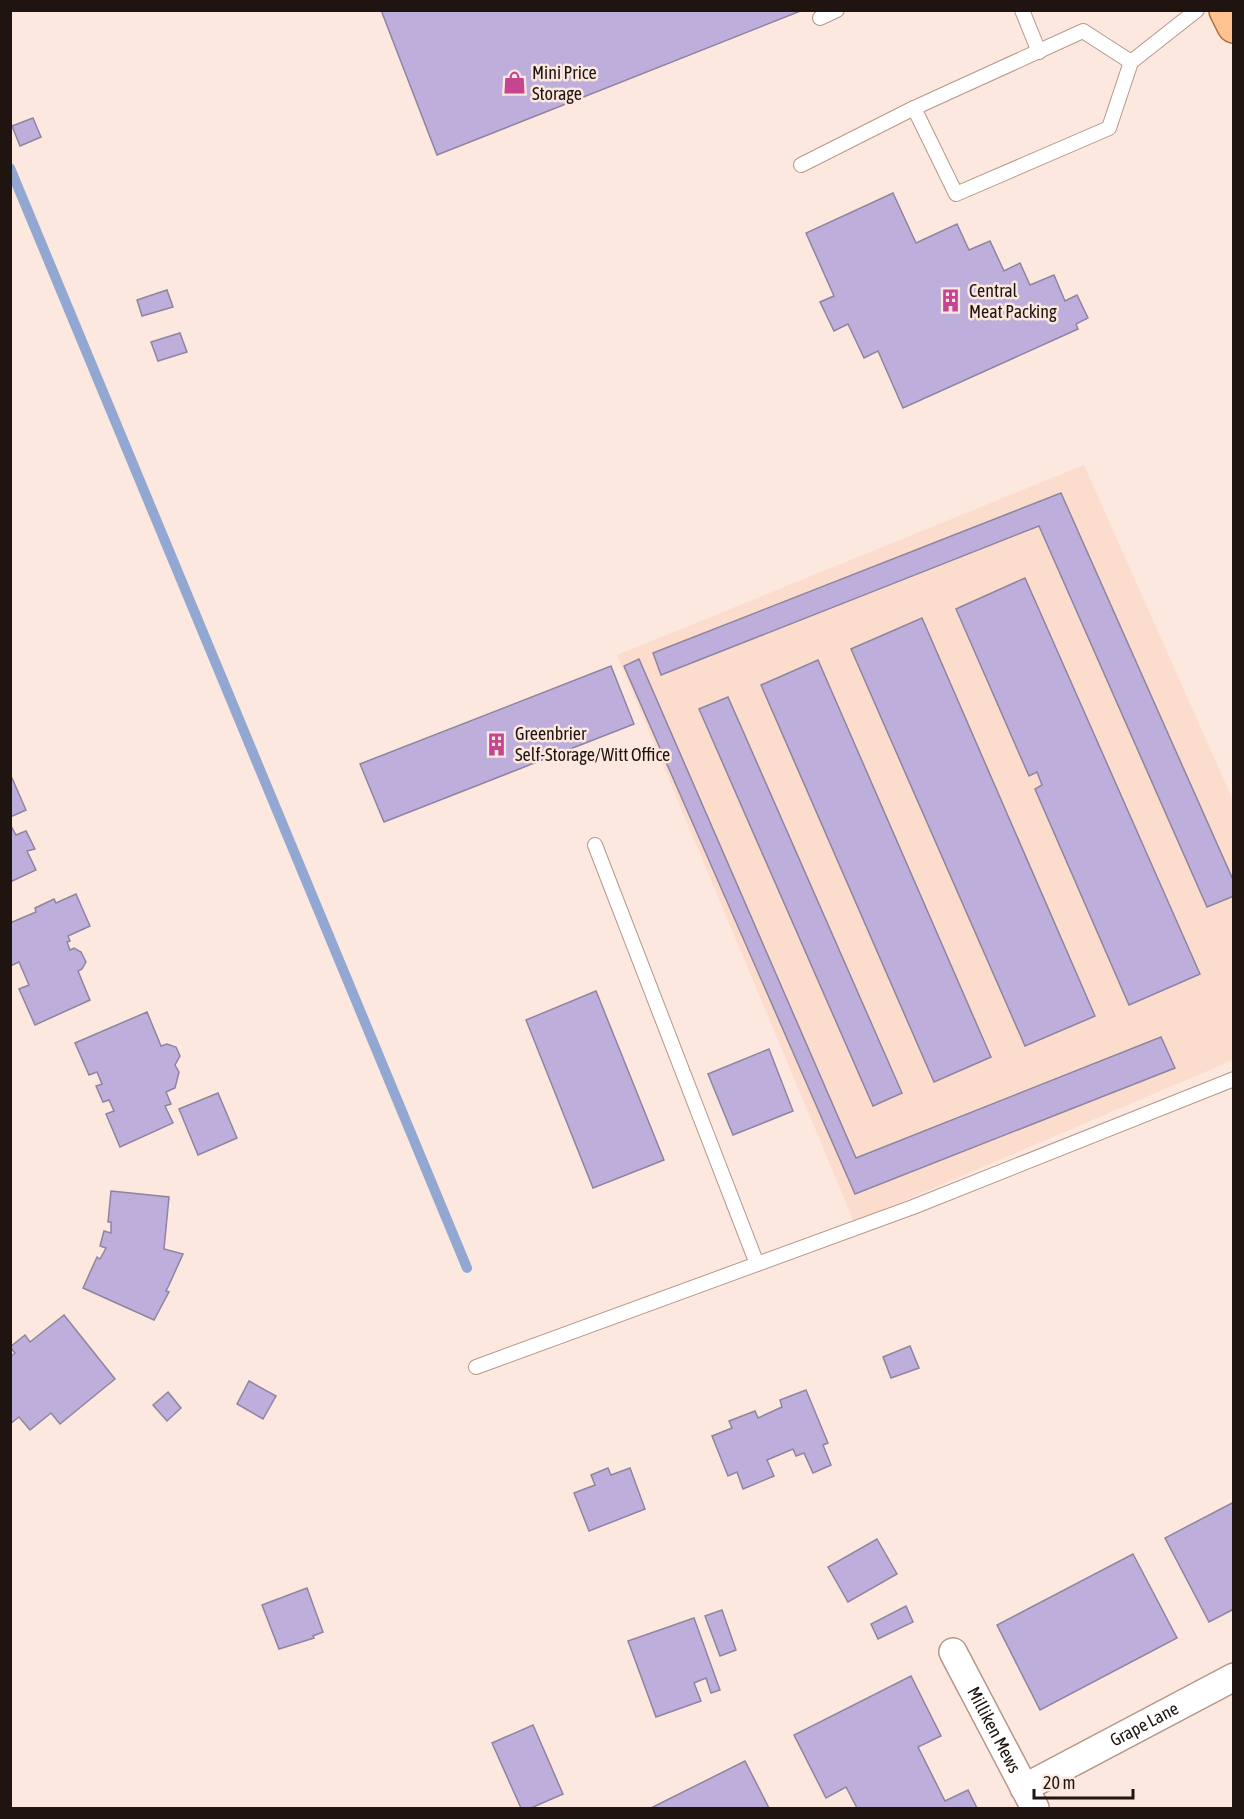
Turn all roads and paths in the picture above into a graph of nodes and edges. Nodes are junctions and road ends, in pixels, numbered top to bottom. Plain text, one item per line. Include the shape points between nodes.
1 (837, 10) edge
2 (1022, 10) edge
3 (1197, 10) edge
4 (1226, 10) edge
5 (820, 18) dead end
6 (1233, 26) edge
7 (1039, 52) junction
8 (1131, 62) junction
9 (914, 108) junction
10 (801, 165) dead end
11 (595, 845) dead end
12 (1233, 1079) edge
13 (758, 1264) junction
14 (476, 1367) dead end
15 (953, 1652) dead end
16 (1233, 1677) edge
17 (1030, 1798) edge

1 - 5 lane
2 - 7 lane
3 - 8 lane
4 - 6 main road
7 - 8 lane via 1083,31
7 - 9 lane
8 - 9 lane via 1109,128 956,194
9 - 10 lane
11 - 13 lane
12 - 13 lane via 913,1207
13 - 14 lane
15 - 17 street, Milliken Mews
16 - 17 street, Grape Lane

